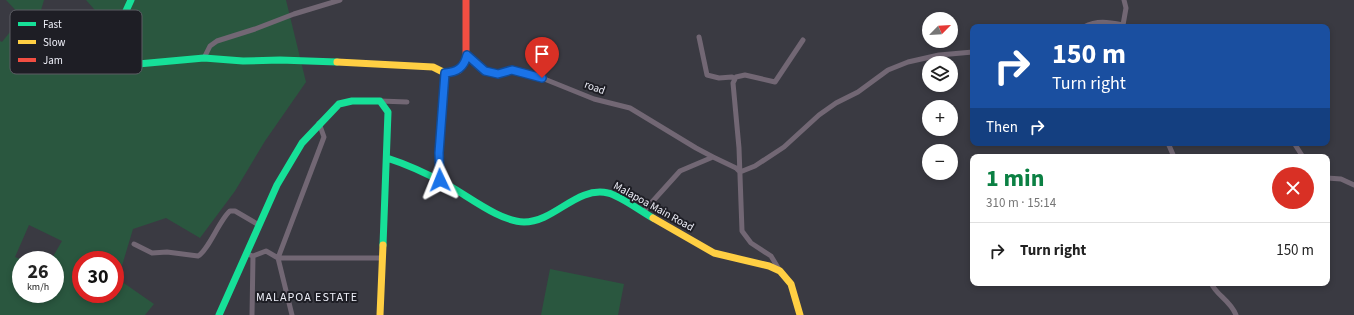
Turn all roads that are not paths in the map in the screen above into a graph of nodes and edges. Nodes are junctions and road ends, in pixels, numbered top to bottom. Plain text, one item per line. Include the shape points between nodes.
1 (130, 0) edge
2 (340, 0) edge
3 (466, 0) edge
4 (1124, 0) edge
5 (126, 10) edge
6 (1090, 24) edge
7 (1114, 24) edge
8 (1123, 24) edge
9 (699, 37) dead end
10 (803, 40) dead end
11 (970, 52) edge
12 (467, 55) junction
13 (204, 58) junction
14 (142, 63) edge
15 (445, 73) junction
16 (732, 77) dead end
17 (380, 101) junction
18 (407, 102) dead end
19 (319, 123) junction
20 (713, 157) junction
21 (387, 158) junction
22 (740, 172) junction
23 (1330, 178) edge
24 (440, 180) junction
25 (1354, 185) edge
26 (643, 212) junction
27 (259, 225) junction
28 (134, 244) dead end
29 (250, 255) junction
30 (278, 258) junction
31 (382, 258) junction
32 (780, 272) junction
33 (1213, 286) edge
34 (219, 315) edge
35 (252, 315) edge
36 (292, 315) edge
37 (380, 315) edge
38 (800, 315) edge
39 (1236, 315) edge

1 - 5 street
2 - 13 street via 218,41 210,46
3 - 12 street
4 - 8 street via 1126,8
6 - 7 street
9 - 16 street via 707,75 719,78
10 - 22 street via 775,82 745,75 734,80
11 - 22 street via 939,55 892,68 858,92 830,107 768,158
12 - 15 street via 464,65 458,70
12 - 20 street, road via 485,71 498,74 512,70 532,74 594,99 630,108
13 - 14 street
13 - 15 street via 244,62 280,60 409,65 433,67
15 - 24 street via 439,146
17 - 18 street
17 - 19 street via 345,102 334,107
17 - 21 street via 388,112
19 - 27 street via 286,166
19 - 30 street via 324,137
20 - 22 street, road
20 - 26 street via 680,171
21 - 24 street, Malapoa Main Road
21 - 31 street
22 - 32 street via 742,231 752,243 771,256
23 - 25 street via 1341,179
24 - 26 street, Malapoa Main Road via 519,222 534,221 600,191 610,193
26 - 32 street, Malapoa Main Road via 714,253 769,266
27 - 28 street via 235,211 230,211 202,254 198,256 152,253
27 - 29 street
29 - 30 street via 266,251
29 - 34 street
29 - 35 street
30 - 31 street
30 - 36 street
31 - 37 street
32 - 38 street, Malapoa Main Road via 791,284
33 - 39 street via 1230,303

